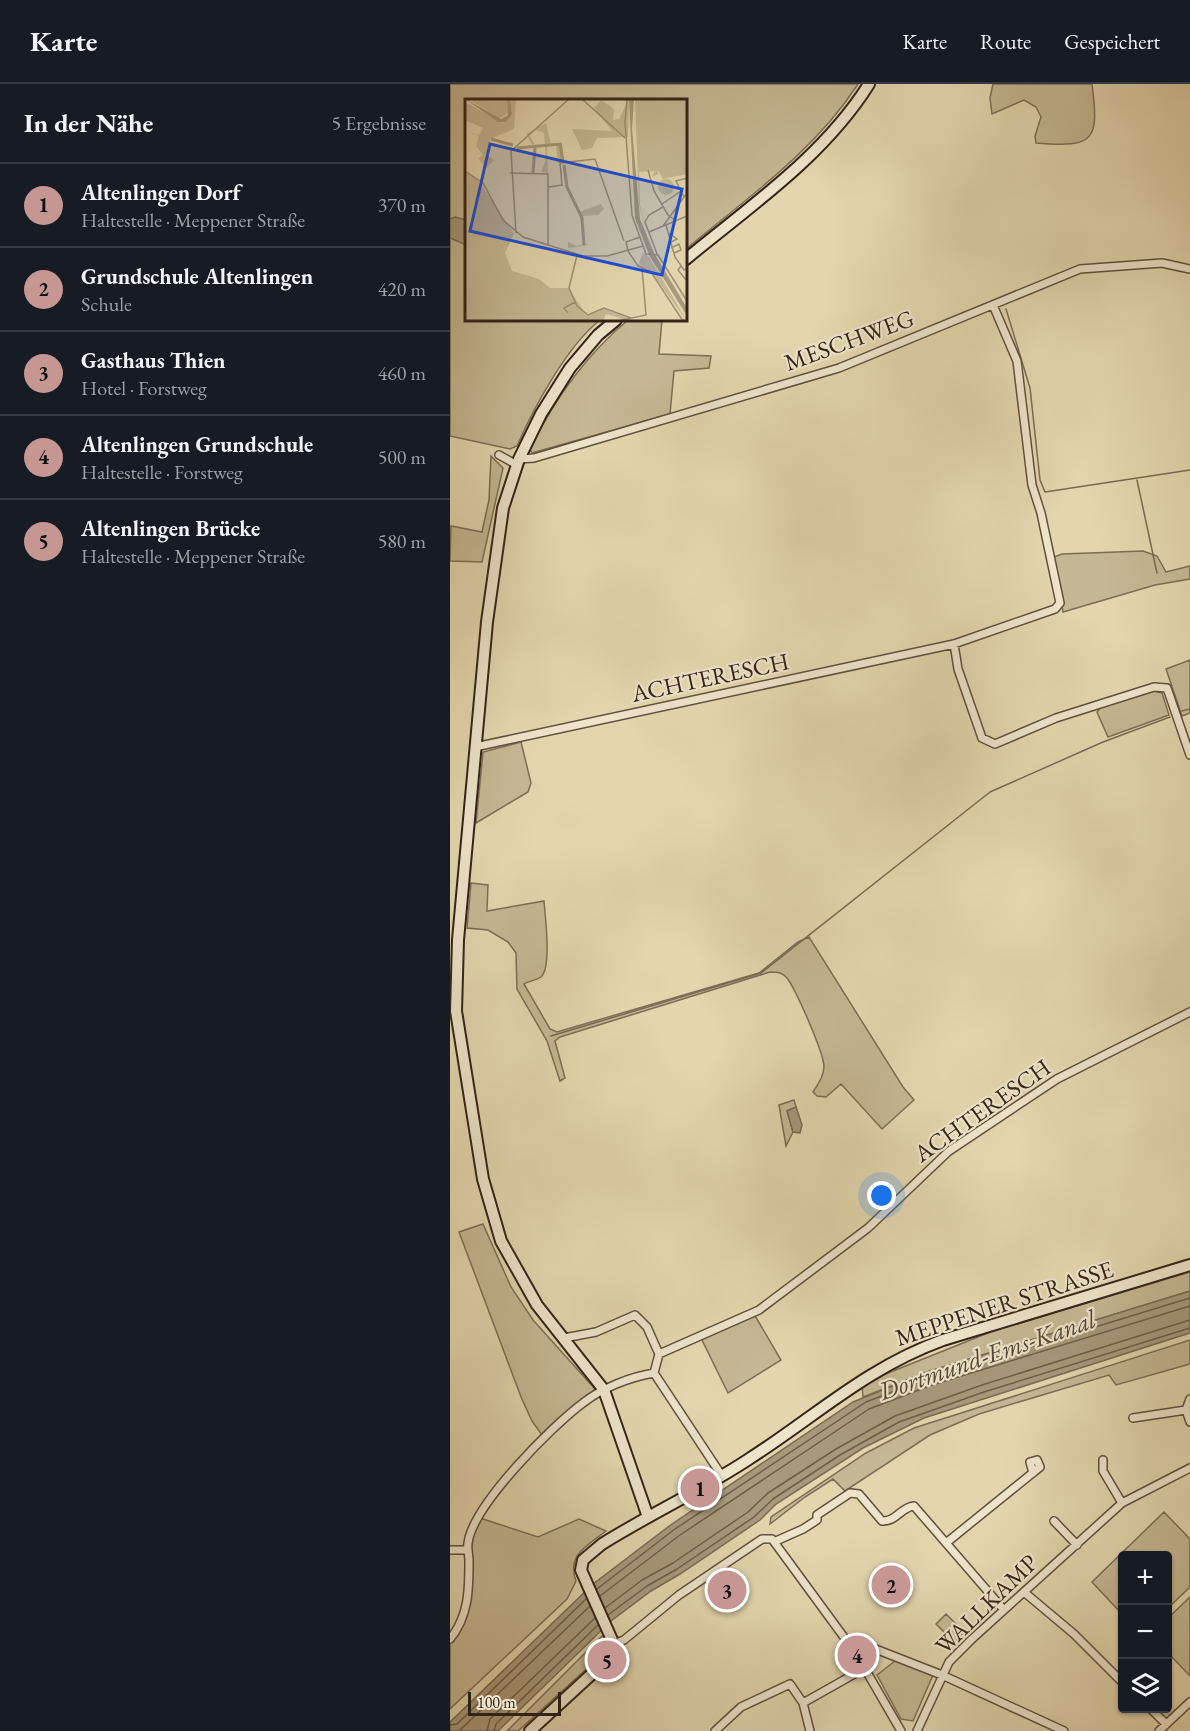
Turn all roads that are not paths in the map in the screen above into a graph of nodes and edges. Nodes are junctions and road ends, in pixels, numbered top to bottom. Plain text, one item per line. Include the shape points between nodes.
1 (869, 84) edge
2 (687, 258) edge
3 (1190, 269) edge
4 (993, 305) junction
5 (615, 321) edge
6 (499, 455) dead end
7 (518, 462) junction
8 (954, 644) junction
9 (475, 747) junction
10 (1190, 755) edge
11 (453, 995) edge
12 (1190, 1012) edge
13 (1190, 1265) edge
14 (564, 1338) junction
15 (659, 1354) junction
16 (654, 1373) junction
17 (604, 1390) junction
18 (1190, 1399) edge
19 (1186, 1410) junction
20 (1133, 1418) dead end
21 (1190, 1422) edge
22 (1102, 1460) dead end
23 (1190, 1468) edge
24 (1033, 1473) dead end
25 (722, 1476) junction
26 (1122, 1503) junction
27 (648, 1517) junction
28 (1054, 1521) dead end
29 (776, 1541) junction
30 (946, 1543) junction
31 (1077, 1545) junction
32 (450, 1550) edge
33 (468, 1550) junction
34 (1024, 1592) junction
35 (1004, 1610) junction
36 (450, 1639) edge
37 (612, 1640) junction
38 (847, 1640) junction
39 (865, 1668) junction
40 (942, 1675) junction
41 (1118, 1678) edge
42 (1190, 1702) edge
43 (803, 1703) junction
44 (1155, 1713) edge
45 (1166, 1724) junction
46 (720, 1729) edge
47 (530, 1731) edge
48 (810, 1731) edge
49 (901, 1731) edge
50 (917, 1731) edge
51 (1064, 1731) edge
52 (1159, 1731) edge

1 - 2 main road via 849,113 805,160
3 - 4 street, MESCHWEG via 1162,263 1080,269
4 - 7 street, MESCHWEG via 839,368
4 - 8 street, ACHTERESCH via 1017,361 1032,485 1060,603 1055,609
5 - 7 main road via 570,368 541,414
6 - 7 street
7 - 9 main road via 503,508 495,552
8 - 9 street, ACHTERESCH
8 - 10 street via 958,669 982,738 995,744 1056,718 1154,687 1167,688
9 - 11 main road
11 - 14 main road via 490,1208 509,1260 537,1305
12 - 15 street, ACHTERESCH via 1057,1079 949,1150 868,1228 759,1310
13 - 25 main road, MEPPENER STRASSE via 906,1355 857,1381
14 - 15 street via 596,1332 634,1316 647,1327
14 - 17 main road
15 - 16 street
16 - 17 street
16 - 25 street
17 - 27 main road
17 - 33 street via 584,1402 513,1471 479,1516
18 - 19 street
19 - 20 street
19 - 21 street
22 - 26 street via 1103,1471
23 - 26 street, WALLKAMP
24 - 30 street
25 - 27 main road, MEPPENER STRASSE
26 - 31 street, WALLKAMP
27 - 37 main road, MEPPENER STRASSE via 588,1554 581,1564
28 - 31 street
29 - 30 street via 803,1529 855,1493 882,1521 914,1506
29 - 37 street via 762,1539 707,1575 624,1640
29 - 38 street
30 - 35 street
31 - 34 street, WALLKAMP
32 - 33 street
33 - 36 street via 467,1603
34 - 35 street, WALLKAMP
34 - 41 street
35 - 40 street, WALLKAMP via 949,1662
37 - 47 main road via 607,1660
38 - 39 street
38 - 40 street
39 - 43 street
39 - 49 street
40 - 50 street, WALLKAMP
40 - 51 street
42 - 45 street
43 - 46 street via 790,1684 741,1707
43 - 48 street
44 - 45 street
45 - 52 street

